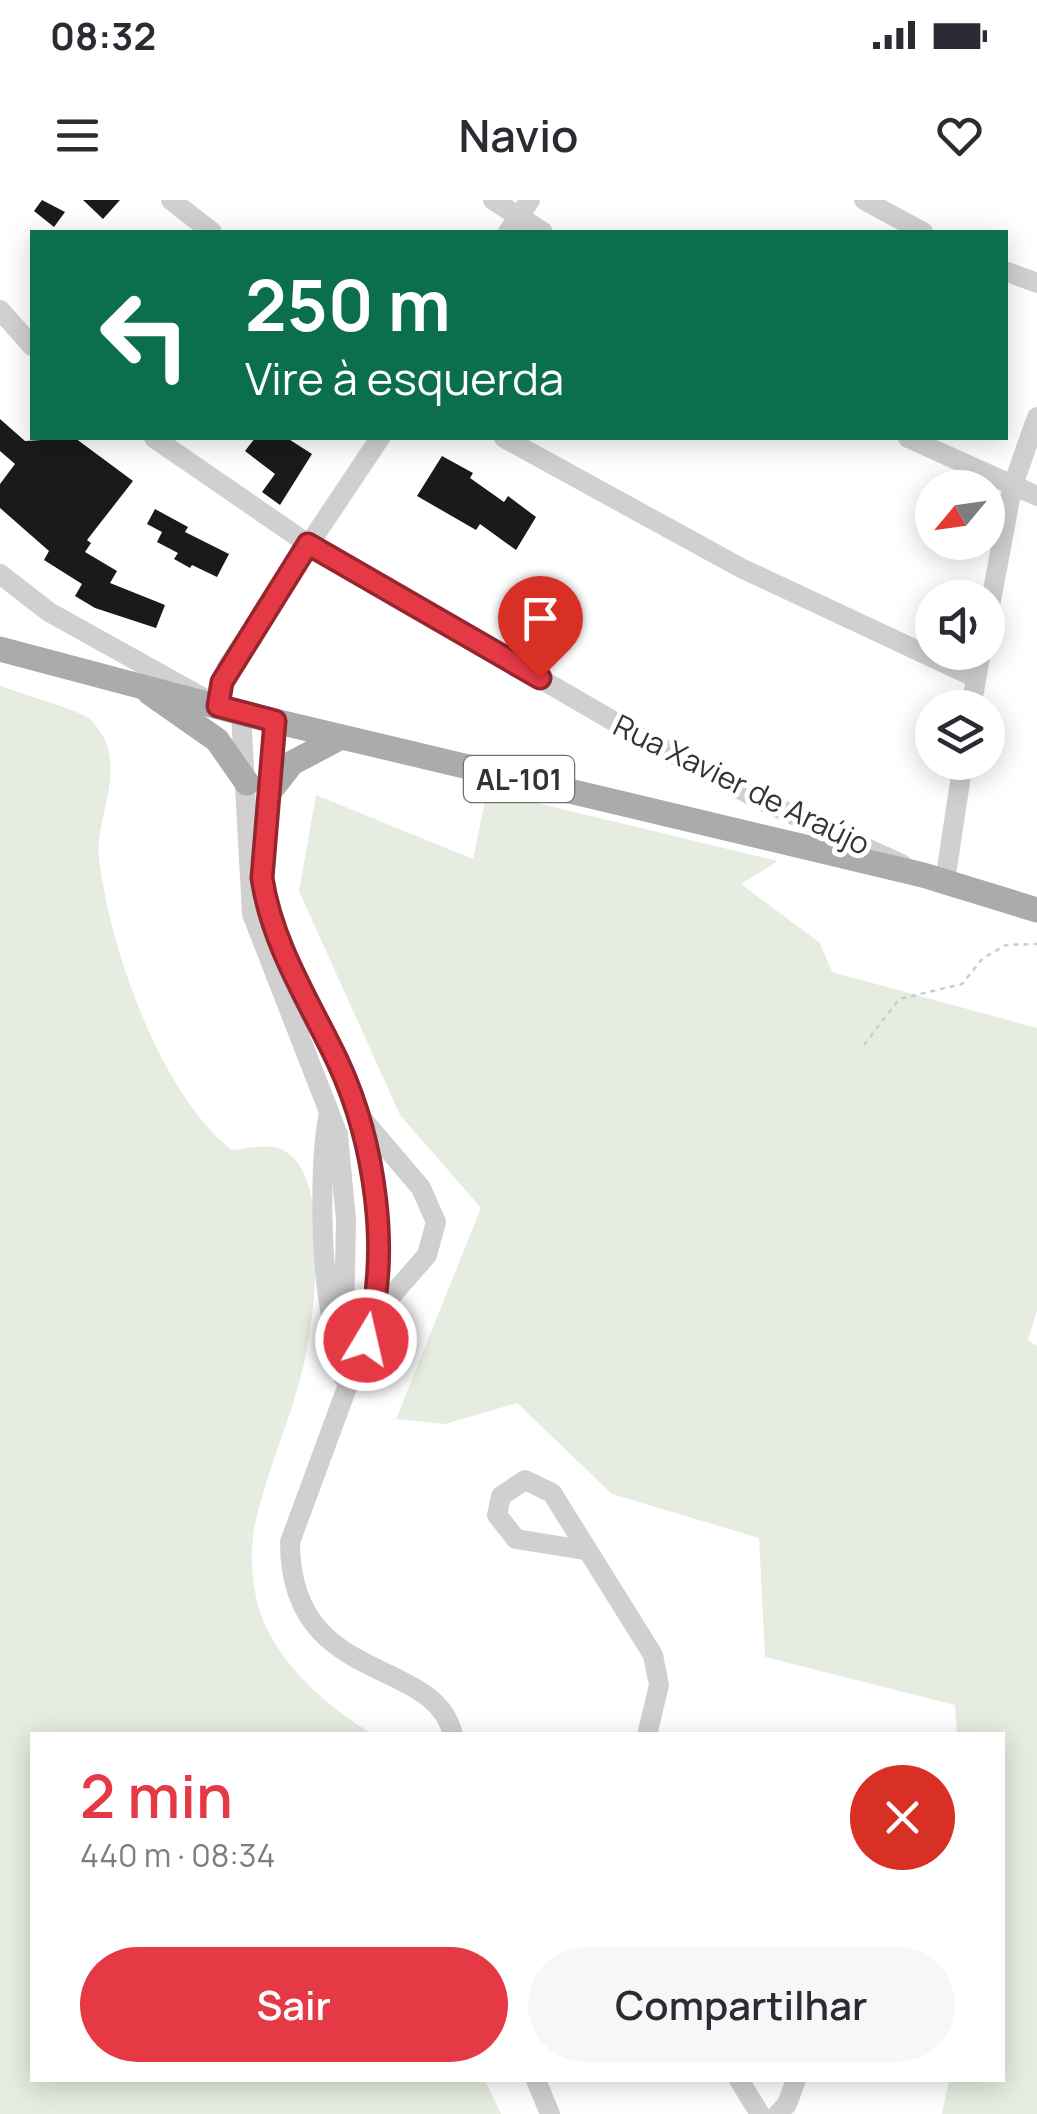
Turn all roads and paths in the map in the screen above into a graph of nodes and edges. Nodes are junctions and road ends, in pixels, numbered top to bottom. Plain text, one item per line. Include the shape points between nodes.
1 (170, 200) edge
2 (494, 200) edge
3 (864, 200) edge
4 (519, 216) edge
5 (209, 230) edge
6 (540, 230) edge
7 (919, 230) edge
8 (1008, 271) edge
9 (1037, 284) edge
10 (0, 310) edge
11 (30, 344) edge
12 (1037, 417) edge
13 (157, 440) edge
14 (379, 440) edge
15 (508, 440) edge
16 (912, 440) edge
17 (1012, 488) junction
18 (1037, 496) edge
19 (308, 544) junction
20 (0, 574) edge
21 (995, 580) edge
22 (0, 649) edge
23 (978, 670) edge
24 (976, 678) junction
25 (142, 686) junction
26 (974, 690) edge
27 (230, 710) junction
28 (275, 721) junction
29 (340, 736) junction
30 (958, 780) edge
31 (258, 787) junction
32 (934, 878) junction
33 (1037, 910) edge
34 (1037, 944) edge
35 (864, 1046) dead end
36 (361, 1119) junction
37 (373, 1317) junction
38 (342, 1389) junction
39 (584, 1550) dead end
40 (452, 1732) edge
41 (654, 1732) edge
42 (537, 2082) edge
43 (740, 2082) edge
44 (795, 2082) edge
45 (550, 2114) edge
46 (760, 2114) edge
47 (778, 2114) edge

1 - 5 street
2 - 4 street
3 - 7 street
4 - 6 street
8 - 9 street
10 - 11 street
12 - 17 street
13 - 19 street, Rua Xavier de Araújo
14 - 19 street
15 - 24 street via 740,568
16 - 17 street
17 - 18 street
17 - 21 street
19 - 27 street via 227,668
19 - 32 street, Rua Xavier de Araújo via 638,736
20 - 27 street via 49,612
22 - 25 main road, AL-101
23 - 24 street
24 - 26 street
25 - 27 main road, AL-101
25 - 31 main road via 216,740
27 - 28 main road, AL-101
27 - 31 street
28 - 29 main road, AL-101
28 - 31 street
29 - 31 main road
29 - 32 main road, AL-101
30 - 32 street
31 - 36 street via 262,878 274,930
31 - 38 street via 252,914 338,1135 346,1220
32 - 33 main road, AL-101
34 - 35 path via 1006,945 983,958 962,984 899,999
36 - 37 street via 377,1223
36 - 37 street via 421,1188 436,1222 427,1255
37 - 38 street
38 - 40 street via 290,1542 299,1604 342,1649 426,1696
39 - 41 street via 659,1670
42 - 45 street
43 - 46 street
44 - 47 street

